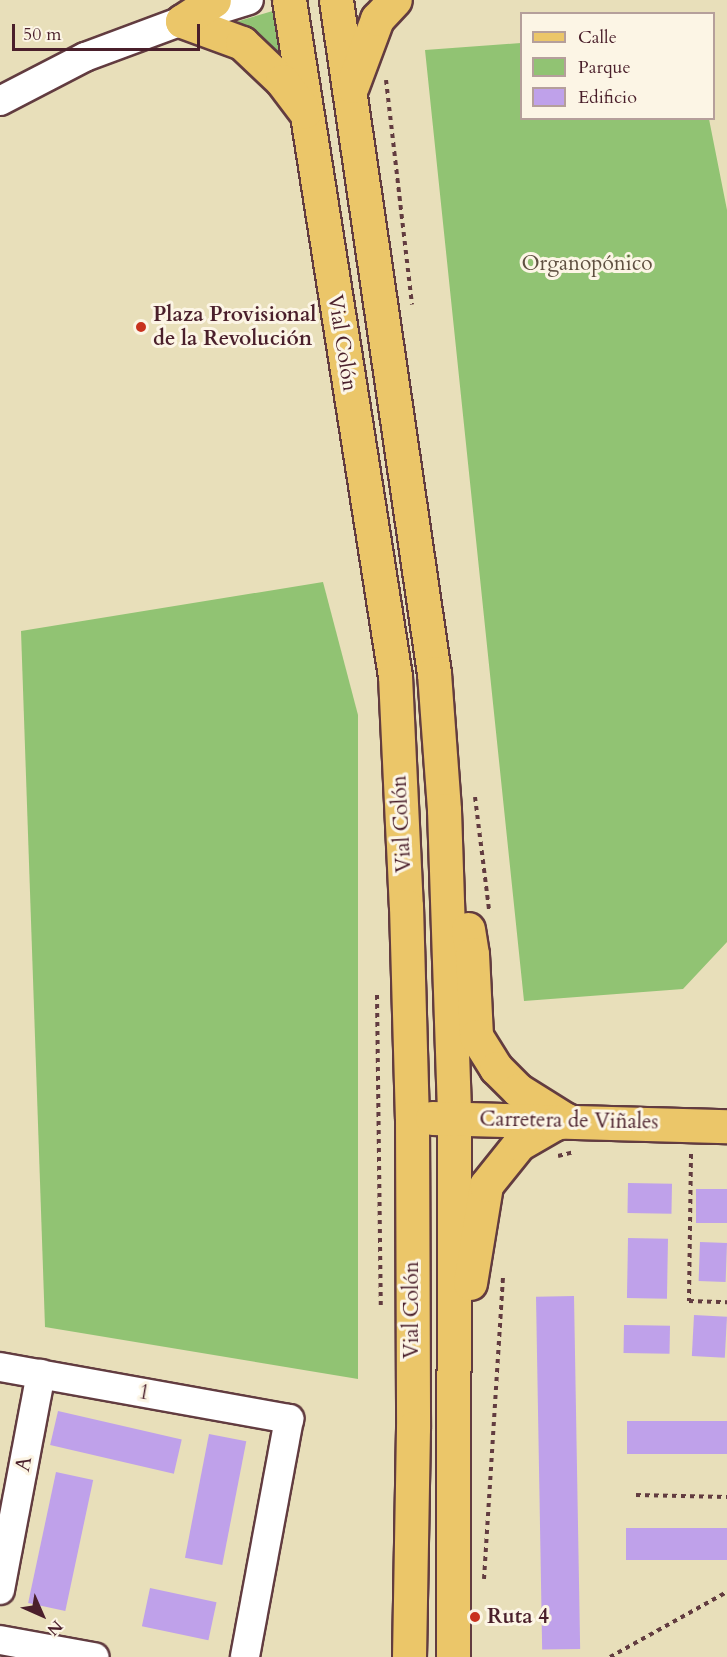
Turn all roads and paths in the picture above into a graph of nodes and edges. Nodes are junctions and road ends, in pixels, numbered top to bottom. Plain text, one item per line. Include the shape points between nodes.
1 (214, 0) edge
2 (249, 0) edge
3 (289, 0) edge
4 (336, 0) edge
5 (395, 0) edge
6 (182, 21) junction
7 (386, 73) dead end
8 (350, 91) junction
9 (0, 101) edge
10 (307, 114) junction
11 (413, 309) dead end
12 (474, 795) dead end
13 (444, 810) junction
14 (489, 913) dead end
15 (377, 993) dead end
16 (412, 1118) junction
17 (454, 1118) junction
18 (566, 1120) junction
19 (727, 1126) edge
20 (578, 1151) dead end
21 (684, 1152) dead end
22 (691, 1153) junction
23 (703, 1154) dead end
24 (555, 1156) dead end
25 (503, 1269) dead end
26 (727, 1302) edge
27 (381, 1313) dead end
28 (0, 1367) edge
29 (41, 1374) junction
30 (454, 1476) junction
31 (636, 1495) dead end
32 (727, 1497) edge
33 (484, 1587) dead end
34 (0, 1590) edge
35 (727, 1592) edge
36 (0, 1640) edge
37 (94, 1657) edge
38 (245, 1657) edge
39 (409, 1657) edge
40 (453, 1657) edge
41 (610, 1657) edge

1 - 6 main road
2 - 6 street
3 - 10 main road, Vial Colón
4 - 8 main road, Vial Colón
5 - 8 main road via 377,19
6 - 9 street via 85,57
6 - 10 main road via 242,43 282,81
7 - 11 path
8 - 13 main road, Vial Colón via 434,673
10 - 16 main road, Vial Colón via 395,676
12 - 14 path
13 - 17 main road, Vial Colón
13 - 18 main road via 472,954 476,1036 496,1068 518,1090
15 - 27 path
16 - 17 main road, Carretera de Viñales
16 - 39 main road, Vial Colón
17 - 18 main road, Carretera de Viñales
17 - 30 main road, Vial Colón
18 - 19 main road, Carretera de Viñales
18 - 30 main road via 519,1144 486,1185 466,1315
20 - 24 path
21 - 22 path
22 - 23 path
22 - 26 path via 689,1301
25 - 33 path
28 - 29 street, 1
29 - 34 street, A
29 - 38 street, 1 via 289,1419
30 - 40 main road, Vial Colón
31 - 32 path
35 - 41 path
36 - 37 street

